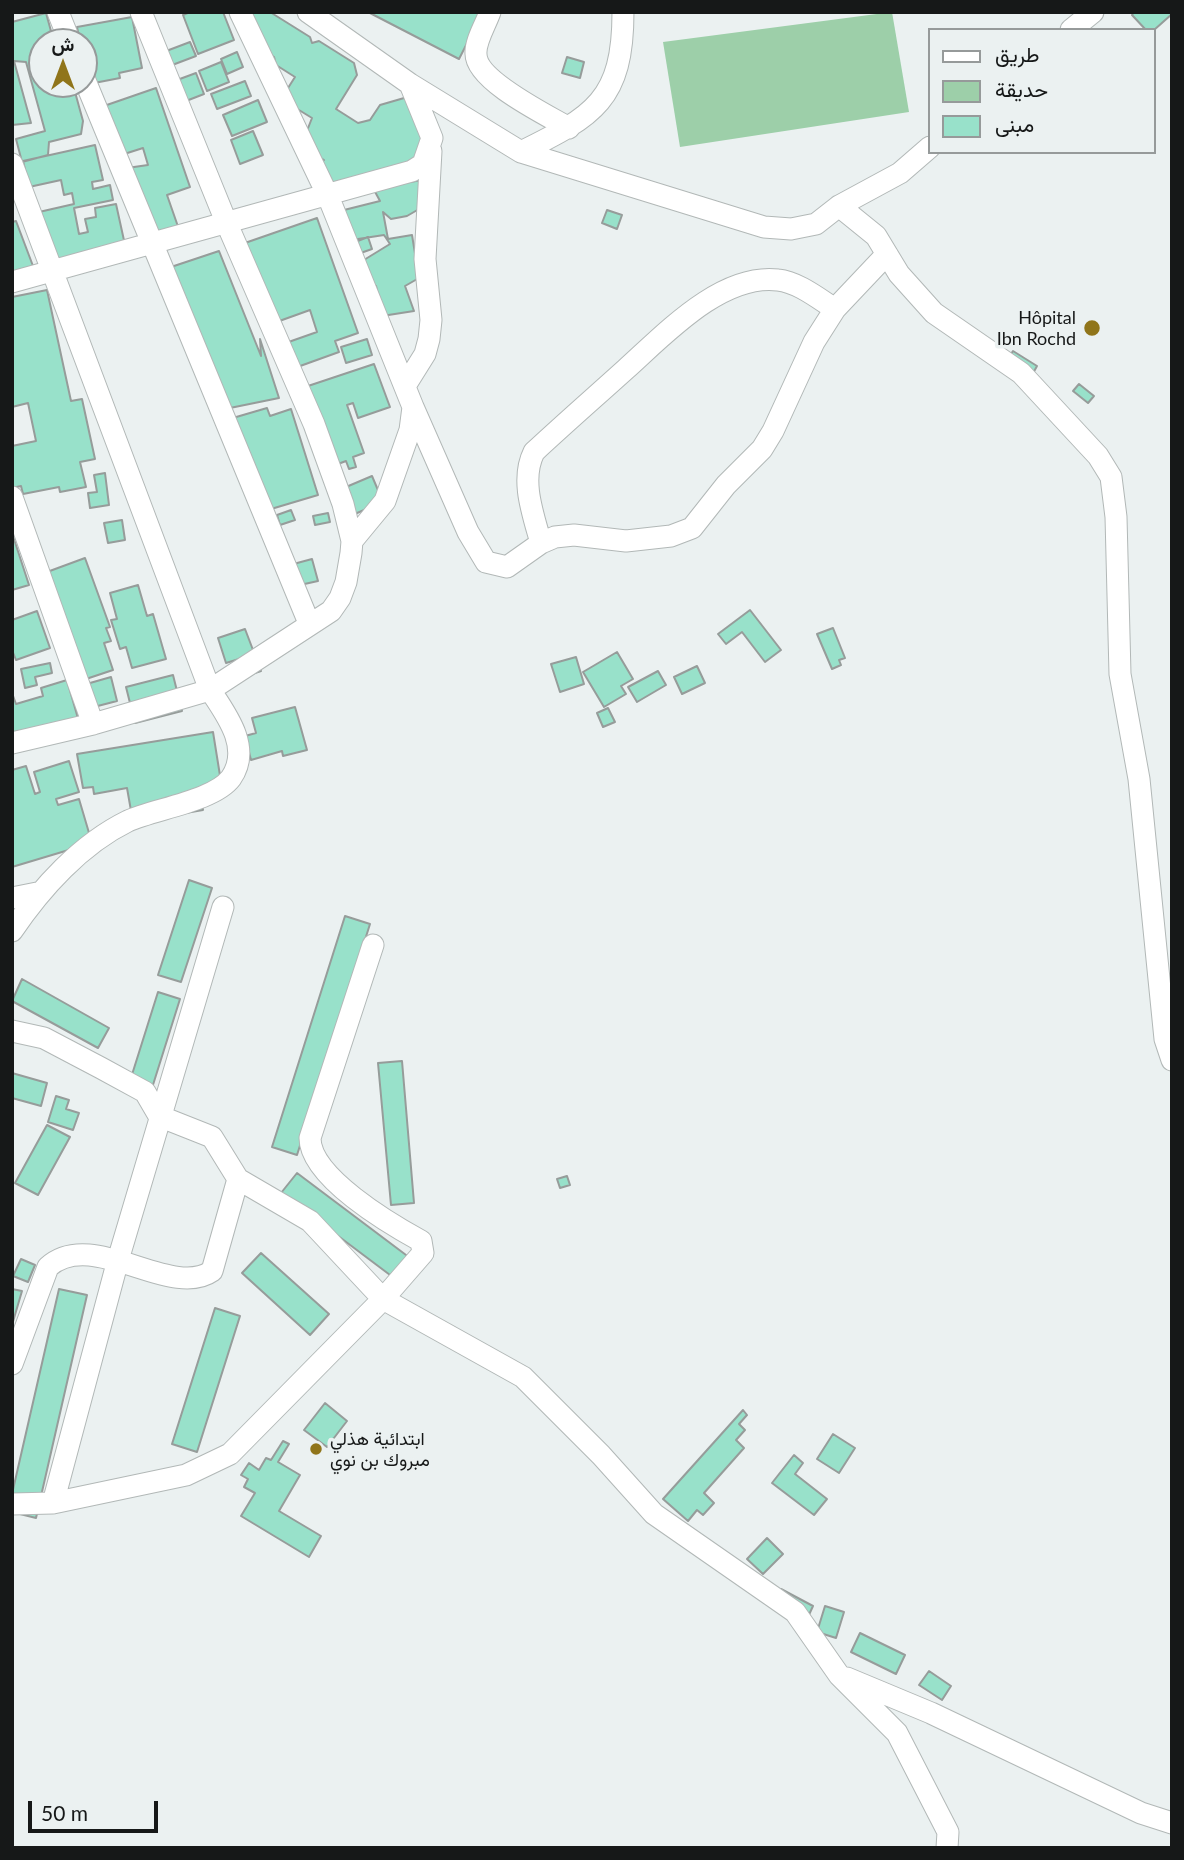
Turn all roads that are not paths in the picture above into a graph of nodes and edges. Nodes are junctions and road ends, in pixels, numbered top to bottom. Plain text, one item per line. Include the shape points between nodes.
1 (141, 12) edge
2 (240, 12) edge
3 (308, 12) edge
4 (490, 12) edge
5 (623, 12) edge
6 (1093, 12) edge
7 (1073, 28) edge
8 (410, 83) junction
9 (92, 98) edge
10 (569, 128) junction
11 (432, 138) junction
12 (928, 149) edge
13 (521, 152) junction
14 (12, 164) edge
15 (328, 197) junction
16 (839, 206) junction
17 (227, 224) junction
18 (151, 243) junction
19 (887, 254) junction
20 (51, 272) junction
21 (12, 282) edge
22 (835, 309) junction
23 (405, 386) junction
24 (413, 407) junction
25 (12, 497) edge
26 (352, 541) junction
27 (541, 542) junction
28 (309, 623) junction
29 (210, 690) junction
30 (93, 724) junction
31 (12, 743) edge
32 (37, 893) junction
33 (12, 898) edge
34 (223, 906) dead end
35 (12, 930) edge
36 (373, 946) dead end
37 (12, 1031) edge
38 (1172, 1060) edge
39 (159, 1116) junction
40 (238, 1179) junction
41 (118, 1260) junction
42 (383, 1299) junction
43 (12, 1364) edge
44 (53, 1503) junction
45 (12, 1504) edge
46 (839, 1675) junction
47 (1172, 1823) edge
48 (947, 1848) edge

1 - 17 street
2 - 15 street
3 - 8 street
4 - 10 street via 475,52 478,64 489,79
5 - 10 street via 622,51 611,83 584,120
6 - 7 street
8 - 11 street
8 - 13 street
9 - 18 street
10 - 13 street
11 - 15 street via 423,164 412,171
11 - 23 street via 425,258 429,339
12 - 16 street via 900,173
13 - 16 street via 764,227 816,224
14 - 20 street
15 - 17 street
15 - 23 street
16 - 19 street via 876,236
17 - 18 street
17 - 26 street via 314,424
18 - 20 street
18 - 28 street
19 - 22 street
19 - 38 street via 934,313 1021,373 1098,456 1111,477 1120,674 1139,779 1165,1039
20 - 21 street
20 - 29 street
22 - 27 street via 762,449 692,528 671,536 626,541 564,535
22 - 27 street via 781,280 764,280 737,287 677,321 534,452 528,488
23 - 24 street
24 - 26 street via 410,430 385,501
24 - 27 street via 468,533 486,562 507,567
25 - 30 street
26 - 28 street via 340,598 331,611
28 - 29 street
29 - 30 street
29 - 32 street via 236,734 237,758 230,779 197,797 127,822
30 - 31 street
32 - 33 street
32 - 35 street
34 - 39 street
36 - 42 street via 310,1148 314,1158 365,1207 421,1241 423,1254
37 - 39 street via 44,1038 145,1092
39 - 40 street via 212,1137
39 - 41 street
40 - 41 street via 212,1272 188,1279
40 - 42 street via 310,1221
41 - 43 street via 69,1254 48,1267
41 - 44 street
42 - 44 street via 230,1454 187,1475
42 - 46 street via 523,1377 654,1514 795,1612
44 - 45 street
46 - 47 street
46 - 48 street via 897,1733 948,1832

